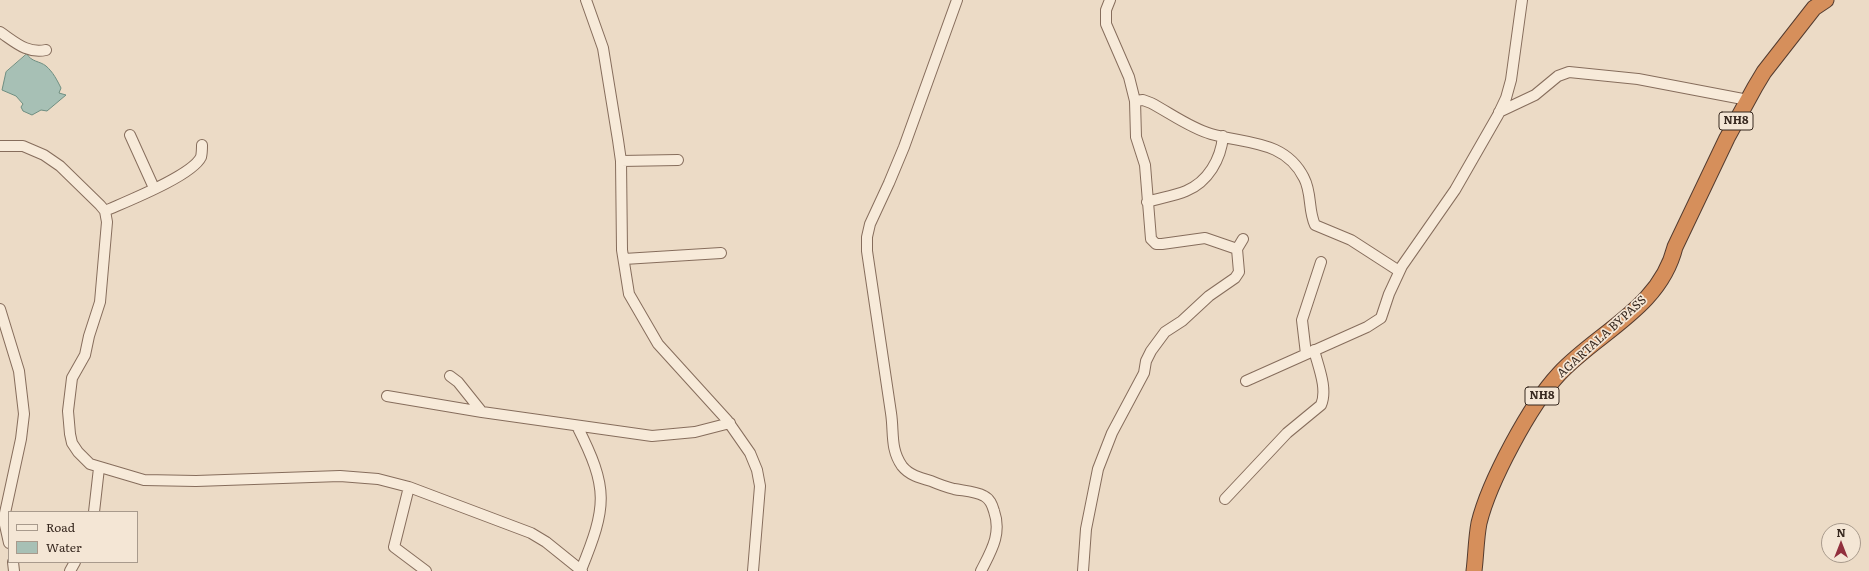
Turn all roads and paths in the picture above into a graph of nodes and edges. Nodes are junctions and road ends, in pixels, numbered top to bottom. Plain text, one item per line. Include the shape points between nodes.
1 (586, 0) edge
2 (957, 0) edge
3 (1110, 0) edge
4 (1522, 0) edge
5 (1827, 0) edge
6 (0, 32) edge
7 (46, 50) dead end
8 (1748, 100) junction
9 (1135, 101) junction
10 (1499, 112) junction
11 (130, 135) dead end
12 (1223, 136) junction
13 (202, 145) dead end
14 (0, 146) edge
15 (678, 160) dead end
16 (621, 161) junction
17 (154, 188) junction
18 (1147, 202) junction
19 (104, 211) junction
20 (1243, 239) dead end
21 (1237, 249) junction
22 (721, 253) dead end
23 (1672, 258) junction
24 (624, 259) junction
25 (1321, 262) dead end
26 (1399, 271) junction
27 (0, 309) edge
28 (1310, 352) junction
29 (450, 376) dead end
30 (1246, 381) dead end
31 (387, 396) dead end
32 (482, 412) junction
33 (730, 423) junction
34 (577, 426) junction
35 (99, 468) junction
36 (409, 487) junction
37 (1225, 499) dead end
38 (94, 511) edge
39 (8, 539) edge
40 (426, 571) edge
41 (581, 571) edge
42 (753, 571) edge
43 (981, 571) edge
44 (1083, 571) edge
45 (1474, 571) edge

1 - 16 street via 603,48
2 - 43 street via 904,147 870,224 867,251 893,427 892,444 896,456 902,467 911,475 977,494 992,504 998,526 990,553
3 - 9 street via 1106,10 1106,24 1129,77
4 - 10 street via 1511,80
5 - 8 highway, AGARTALA BYPASS / NH8 via 1814,8 1764,72
5 - 23 highway, AGARTALA BYPASS / NH8 via 1768,81 1730,150 1680,251
6 - 7 street via 26,49
8 - 10 street via 1638,80 1568,72 1558,76 1535,95
8 - 23 highway, AGARTALA BYPASS / NH8 via 1715,162
9 - 12 street via 1151,103 1200,130
9 - 18 street via 1136,137 1145,165
10 - 26 street via 1455,190
11 - 17 street
12 - 18 street via 1219,155 1211,170 1198,185 1185,192
12 - 26 street via 1262,144 1283,154 1295,164 1304,178 1310,194 1312,219 1315,225 1351,240
13 - 17 street via 196,163 174,179
14 - 19 street via 23,146 44,155 60,166
15 - 16 street
16 - 24 street via 621,234
17 - 19 street
18 - 21 street via 1149,232 1153,242 1162,244 1205,238
19 - 35 street via 107,222 100,302 85,355 72,378 68,411 72,443 85,460
20 - 21 street
21 - 44 street via 1238,275 1165,332 1151,350 1144,373 1112,433 1098,469 1086,529
22 - 24 street
23 - 45 highway, AGARTALA BYPASS / NH8 via 1643,303 1570,363 1554,379 1541,398 1505,460 1489,495 1479,523
24 - 33 street via 629,294 652,335
25 - 28 street via 1302,320
26 - 28 street via 1379,320
27 - 39 street via 19,372 24,414 5,513
28 - 30 street
28 - 37 street via 1322,383 1321,405 1287,434
29 - 32 street
31 - 32 street
32 - 34 street
33 - 34 street via 695,432 652,436
33 - 42 street via 750,453 760,486
34 - 41 street via 590,452 602,496 596,530
35 - 36 street via 144,480 196,481 340,476 378,480
35 - 38 street
36 - 40 street via 394,547
36 - 41 street via 531,533

